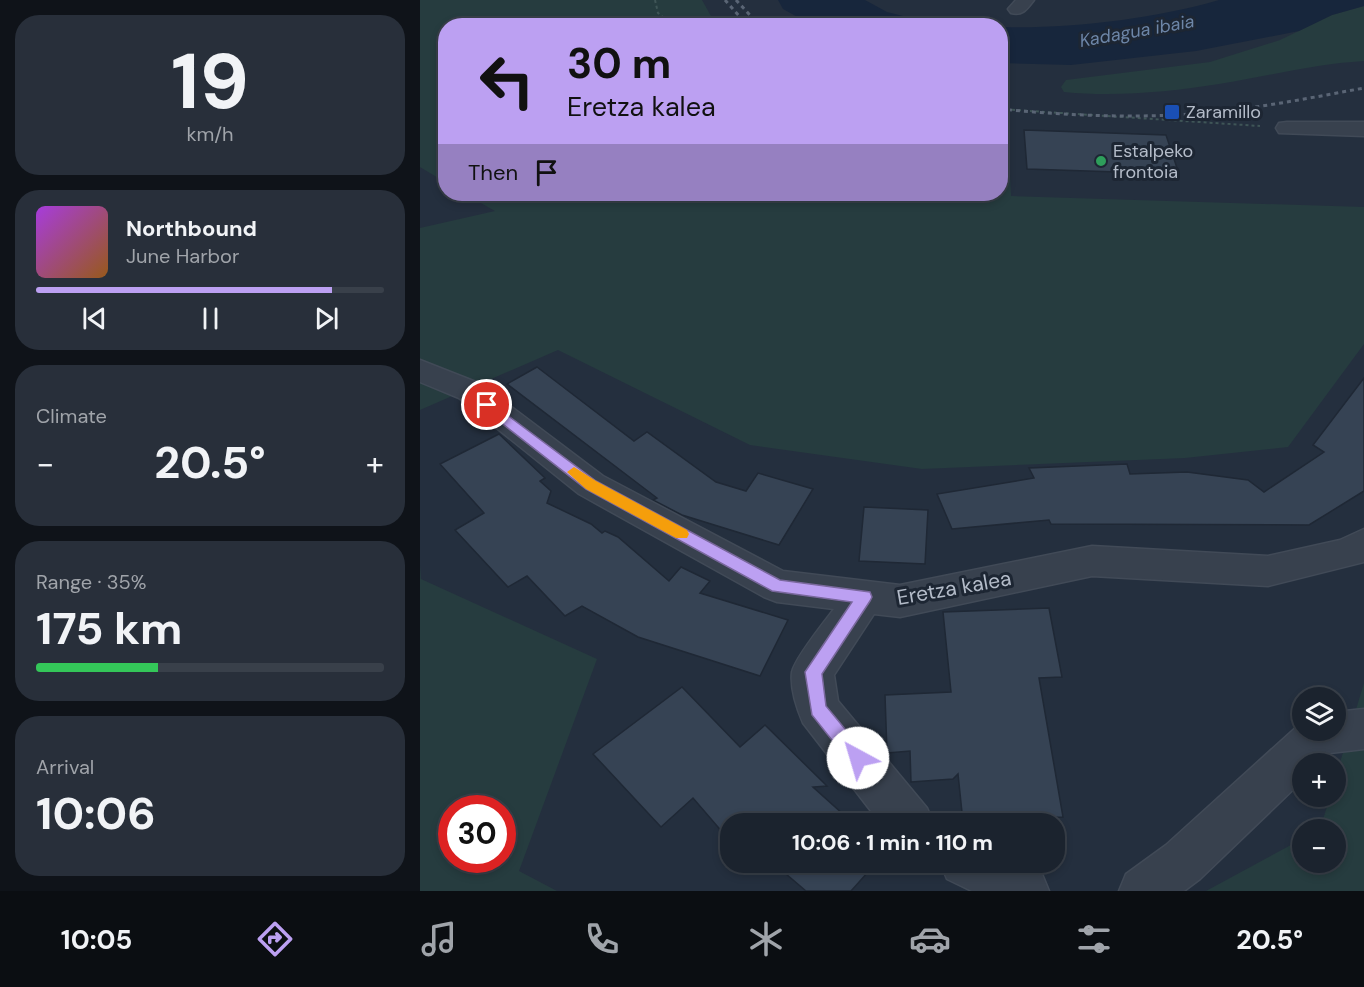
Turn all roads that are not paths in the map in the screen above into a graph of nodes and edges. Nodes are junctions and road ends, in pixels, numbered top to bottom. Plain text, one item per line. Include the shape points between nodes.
1 (1287, 128) road end
2 (1364, 129) edge
3 (420, 370) edge
4 (1364, 544) edge
5 (864, 597) junction
6 (1364, 729) edge
7 (902, 813) edge
8 (987, 873) edge
9 (1025, 891) edge
10 (1143, 891) edge

1 - 2 street
3 - 5 street, Eretza kalea via 470,391 591,485 777,586
4 - 5 street, Eretza kalea via 1349,553 1268,571 1092,561 900,601
5 - 7 street via 813,672 818,709
6 - 10 street via 1320,734 1183,862
8 - 9 street

